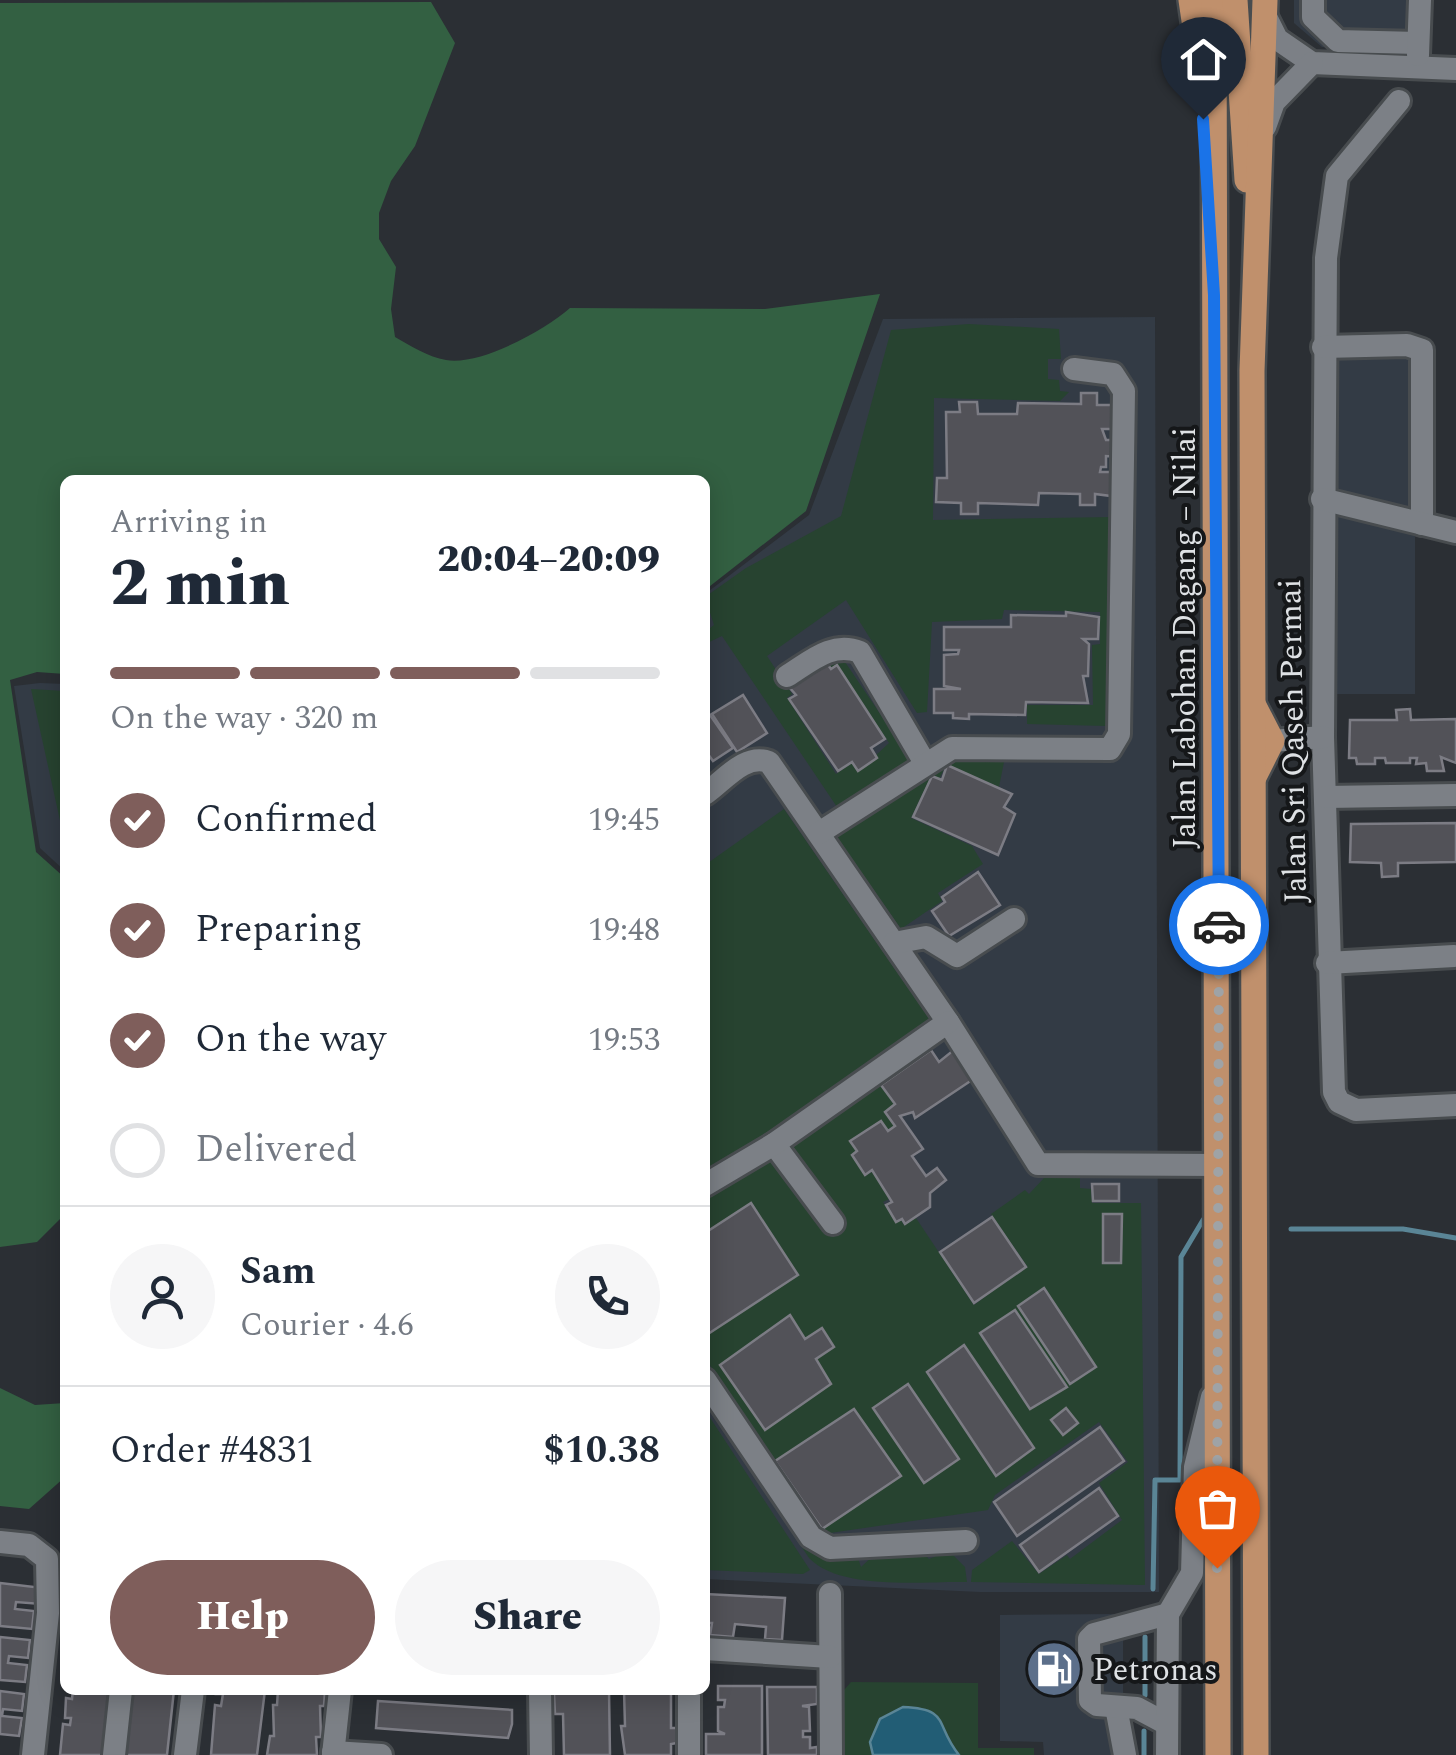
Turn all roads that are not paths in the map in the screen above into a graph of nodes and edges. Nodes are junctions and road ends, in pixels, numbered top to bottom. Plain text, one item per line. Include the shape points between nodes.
1 (1191, 0) edge
2 (1214, 0) edge
3 (1235, 0) edge
4 (1313, 0) edge
5 (1420, 0) edge
6 (1265, 7) edge
7 (1418, 43) junction
8 (1312, 64) junction
9 (1418, 68) junction
10 (1456, 69) edge
11 (1399, 101) dead end
12 (1262, 134) junction
13 (1254, 290) junction
14 (1214, 295) junction
15 (1323, 347) junction
16 (1074, 369) dead end
17 (1322, 499) junction
18 (1422, 524) junction
19 (1456, 532) edge
20 (787, 676) dead end
21 (1250, 696) junction
22 (1323, 737) junction
23 (1272, 741) junction
24 (925, 762) junction
25 (712, 789) edge
26 (1251, 794) junction
27 (1456, 795) edge
28 (1326, 798) junction
29 (819, 833) junction
30 (1014, 919) dead end
31 (894, 944) junction
32 (1454, 956) edge
33 (1327, 963) junction
34 (948, 1022) junction
35 (1456, 1105) edge
36 (774, 1144) junction
37 (1216, 1165) junction
38 (710, 1182) edge
39 (833, 1223) dead end
40 (1216, 1380) junction
41 (710, 1393) edge
42 (966, 1542) dead end
43 (9, 1543) edge
44 (830, 1594) dead end
45 (57, 1613) edge
46 (1168, 1614) junction
47 (710, 1649) edge
48 (830, 1658) junction
49 (120, 1695) edge
50 (192, 1695) edge
51 (339, 1695) edge
52 (540, 1695) edge
53 (689, 1695) edge
54 (1116, 1707) junction
55 (1167, 1724) junction
56 (333, 1754) edge
57 (33, 1755) edge
58 (114, 1755) edge
59 (185, 1755) edge
60 (381, 1755) edge
61 (541, 1755) edge
62 (690, 1755) edge
63 (832, 1755) edge
64 (1125, 1755) edge
65 (1167, 1755) edge
66 (1218, 1755) edge
67 (1256, 1755) edge

1 - 14 main road
2 - 14 main road, Jalan Labohan Dagang ‒ Nilai
3 - 13 main road
4 - 7 street via 1313,17 1338,41
5 - 7 street
6 - 8 street via 1277,40
6 - 12 main road, Jalan Labohan Dagang ‒ Nilai
7 - 9 street
8 - 9 street
8 - 12 street via 1274,102
9 - 10 street
11 - 15 street, Jalan Sri Qaseh Permai via 1337,176
12 - 13 main road, Jalan Labohan Dagang ‒ Nilai
13 - 21 main road, Jalan Labohan Dagang ‒ Nilai
14 - 37 main road, Jalan Labohan Dagang ‒ Nilai
15 - 17 street, Jalan Sri Qaseh Permai
15 - 18 street via 1407,344 1422,350
16 - 24 street via 1112,374 1124,391 1119,734 1110,749 952,748
17 - 18 street
17 - 22 street, Jalan Sri Qaseh Permai
18 - 19 street
20 - 24 street via 830,649 860,652
21 - 23 main road
21 - 26 main road, Jalan Labohan Dagang ‒ Nilai
22 - 23 street
22 - 28 street, Jalan Sri Qaseh Permai
23 - 26 main road
24 - 29 street
25 - 29 street via 746,762 769,762
26 - 67 main road, Jalan Labohan Dagang ‒ Nilai
27 - 28 street
28 - 33 street, Jalan Sri Qaseh Permai
29 - 31 street
30 - 31 street via 957,956 926,937
31 - 34 street
32 - 33 street
33 - 35 street, Jalan Sri Qaseh Permai via 1339,1102 1356,1110
34 - 36 street
34 - 37 street via 1038,1164
36 - 38 street
36 - 39 street
37 - 40 main road, Jalan Labohan Dagang ‒ Nilai
40 - 46 street via 1195,1467 1192,1573
40 - 66 main road, Jalan Labohan Dagang ‒ Nilai
41 - 42 street via 811,1537 830,1548
43 - 45 street via 30,1546 47,1559
44 - 48 street
45 - 57 street
46 - 54 street via 1088,1639 1090,1700
46 - 55 street
47 - 48 street
48 - 63 street
49 - 58 street
50 - 59 street
51 - 56 street
52 - 61 street
53 - 62 street
54 - 55 street via 1138,1708
54 - 64 street
55 - 65 street
56 - 60 street

